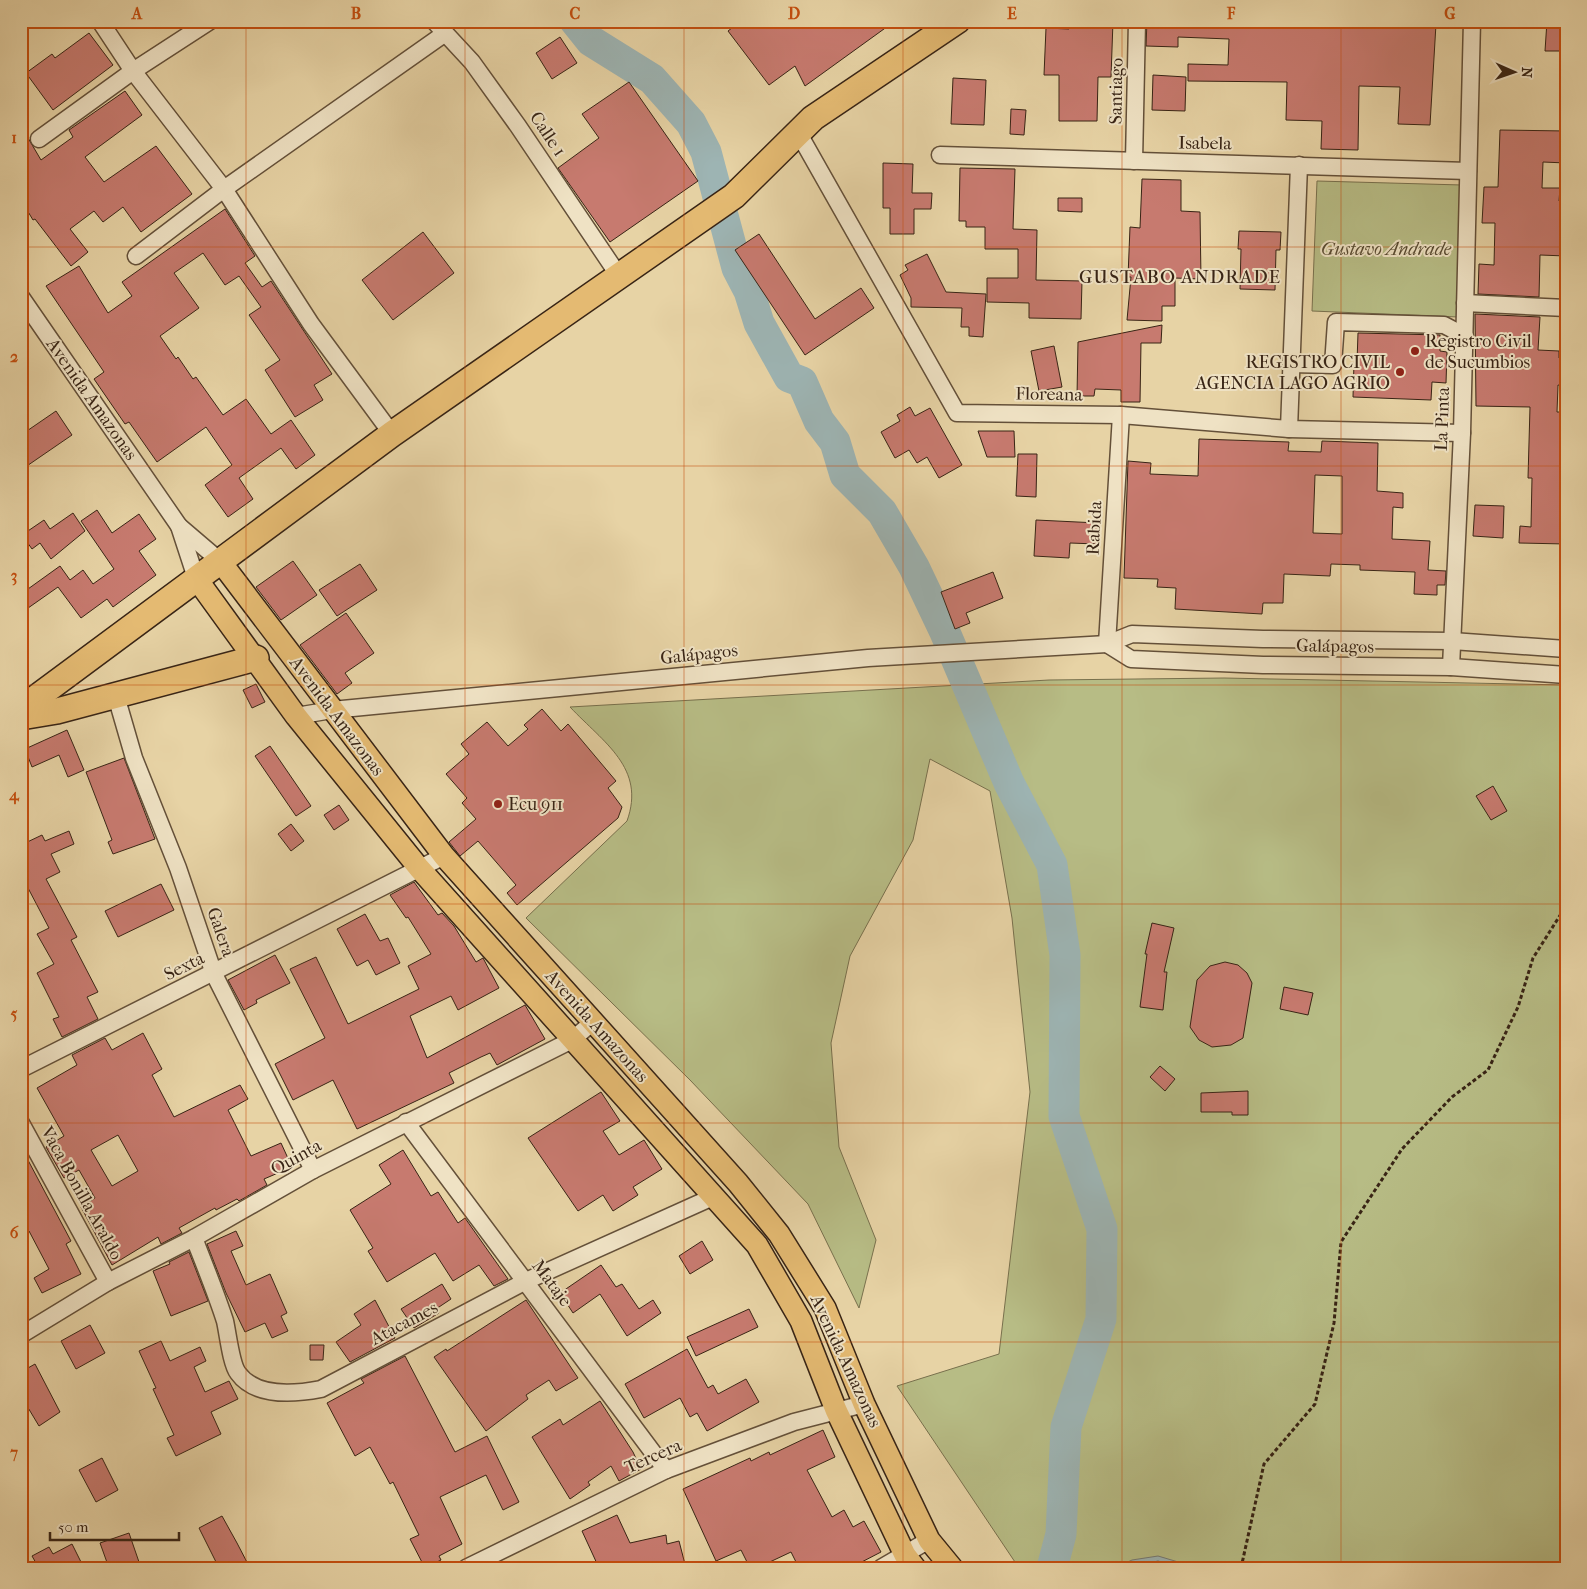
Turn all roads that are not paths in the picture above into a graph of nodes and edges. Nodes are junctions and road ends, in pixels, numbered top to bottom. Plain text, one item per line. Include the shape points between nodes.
1 (100, 21) edge
2 (210, 21) edge
3 (957, 21) edge
4 (1137, 21) edge
5 (1472, 21) edge
6 (439, 27) edge
7 (133, 71) junction
8 (799, 134) junction
9 (39, 139) dead end
10 (940, 154) dead end
11 (1134, 161) junction
12 (1299, 165) junction
13 (1468, 171) junction
14 (224, 189) junction
15 (136, 256) dead end
16 (619, 276) junction
17 (21, 297) edge
18 (1465, 303) junction
19 (1566, 308) edge
20 (1464, 336) junction
21 (1291, 364) junction
22 (1120, 415) junction
23 (1289, 429) junction
24 (1462, 433) junction
25 (392, 434) junction
26 (179, 526) junction
27 (220, 561) junction
28 (196, 578) junction
29 (1452, 641) junction
30 (1107, 644) junction
31 (1566, 649) edge
32 (256, 658) junction
33 (1451, 667) junction
34 (1566, 675) edge
35 (116, 696) junction
36 (21, 709) edge
37 (332, 710) junction
38 (296, 716) junction
39 (21, 718) edge
40 (444, 856) junction
41 (419, 868) junction
42 (214, 974) junction
43 (593, 1022) junction
44 (572, 1040) junction
45 (21, 1069) edge
46 (406, 1122) junction
47 (21, 1123) edge
48 (313, 1170) junction
49 (714, 1196) junction
50 (194, 1238) junction
51 (526, 1281) junction
52 (108, 1282) junction
53 (21, 1335) edge
54 (864, 1404) junction
55 (836, 1410) junction
56 (666, 1470) junction
57 (930, 1540) junction
58 (910, 1561) edge
59 (466, 1568) edge
60 (881, 1568) edge
61 (952, 1568) edge

1 - 7 street
2 - 7 street
3 - 8 highway via 813,118
4 - 11 street, Santiago
5 - 13 street, La Pinta
6 - 14 street
6 - 16 street, Calle 1 via 472,62
7 - 9 street
7 - 14 street
8 - 16 highway via 734,196
8 - 22 street, Floreana via 957,413
10 - 11 street, Isabela
11 - 12 street, Isabela
12 - 13 street, Isabela
12 - 21 street
13 - 18 street, La Pinta
14 - 15 street
14 - 25 street via 311,324
16 - 25 highway
17 - 26 street, Avenida Amazonas
18 - 19 street
18 - 20 street, La Pinta
20 - 21 street via 1444,325 1336,322 1333,365
20 - 24 street, La Pinta
21 - 23 street
22 - 23 street, Floreana
22 - 30 street, Rabida
23 - 24 street, Floreana
24 - 29 street, La Pinta
25 - 27 highway
26 - 27 street, Avenida Amazonas
26 - 28 street, Avenida Amazonas
27 - 28 highway
27 - 37 main road, Avenida Amazonas
28 - 32 main road, Avenida Amazonas
28 - 36 highway
29 - 30 street, Galápagos via 1132,634
29 - 31 street, Galápagos
29 - 33 street, La Pinta
30 - 33 street, Galápagos via 1131,659 1141,660
30 - 37 street, Galápagos via 875,657
32 - 35 highway
32 - 38 main road, Avenida Amazonas
33 - 34 street, Galápagos
35 - 39 highway
35 - 42 street, Galera via 134,758 178,868
37 - 38 street, Galápagos
37 - 40 main road, Avenida Amazonas
38 - 41 main road, Avenida Amazonas
40 - 41 street, Sexta
40 - 43 main road, Avenida Amazonas
41 - 42 street, Sexta
41 - 44 main road, Avenida Amazonas
42 - 45 street, Sexta
42 - 48 street, Galera
43 - 44 street, Quinta
43 - 54 main road, Avenida Amazonas via 738,1183 779,1234 825,1308
44 - 46 street, Quinta
44 - 49 main road, Avenida Amazonas
46 - 48 street, Quinta
46 - 51 street, Mataje
47 - 52 street, Vaca Bonilla Araldo
48 - 50 street, Quinta
49 - 51 street, Atacames
49 - 55 main road, Avenida Amazonas via 757,1245 802,1321
50 - 51 street, Atacames via 224,1321 238,1373 254,1386 277,1392 321,1389
50 - 52 street, Quinta
51 - 56 street, Mataje
52 - 53 street, Quinta
54 - 55 street, Tercera
54 - 57 main road, Avenida Amazonas
55 - 56 street, Tercera via 794,1422
55 - 58 main road, Avenida Amazonas
56 - 59 street, Tercera
57 - 58 street
57 - 61 main road, Avenida Amazonas
58 - 60 street

